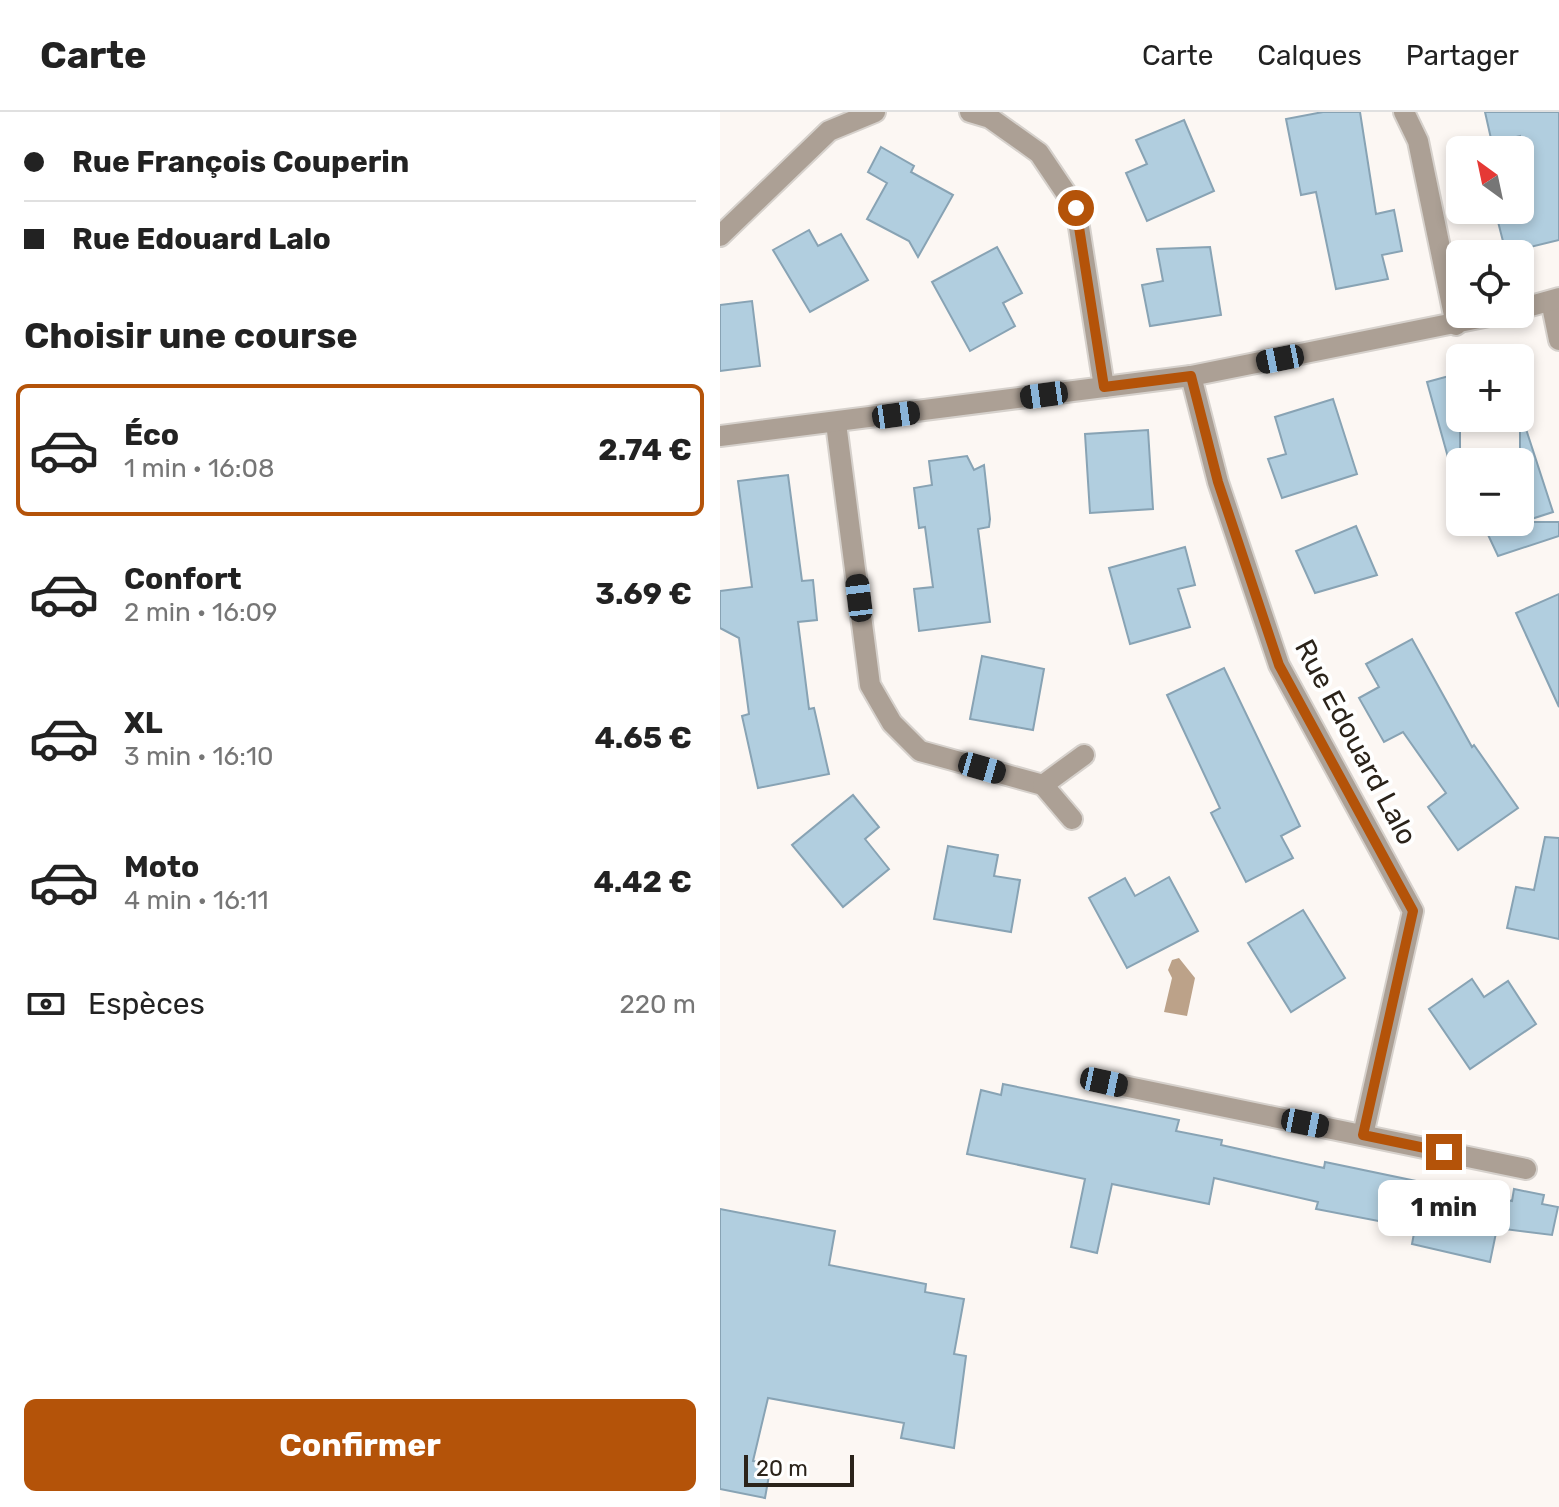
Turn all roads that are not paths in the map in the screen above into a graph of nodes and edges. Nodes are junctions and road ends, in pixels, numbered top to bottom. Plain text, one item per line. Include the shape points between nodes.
1 (875, 112) edge
2 (970, 112) edge
3 (1404, 112) edge
4 (720, 236) edge
5 (1446, 277) edge
6 (1555, 300) edge
7 (1534, 305) edge
8 (1446, 327) edge
9 (1559, 340) edge
10 (1191, 376) junction
11 (1104, 387) junction
12 (836, 423) junction
13 (720, 436) edge
14 (1084, 755) dead end
15 (1043, 785) junction
16 (1072, 819) dead end
17 (1104, 1082) dead end
18 (1363, 1135) junction
19 (1526, 1169) dead end

1 - 4 street via 829,131
2 - 11 street via 990,118 1039,153 1076,208
3 - 5 street via 1418,141
6 - 7 street
6 - 9 street
8 - 10 street
10 - 11 street
10 - 18 street, Rue Edouard Lalo via 1218,482 1279,665 1413,911
11 - 12 street
12 - 13 street
12 - 15 street via 870,685 892,723 920,751
14 - 15 street
15 - 16 street
17 - 18 street
18 - 19 street

